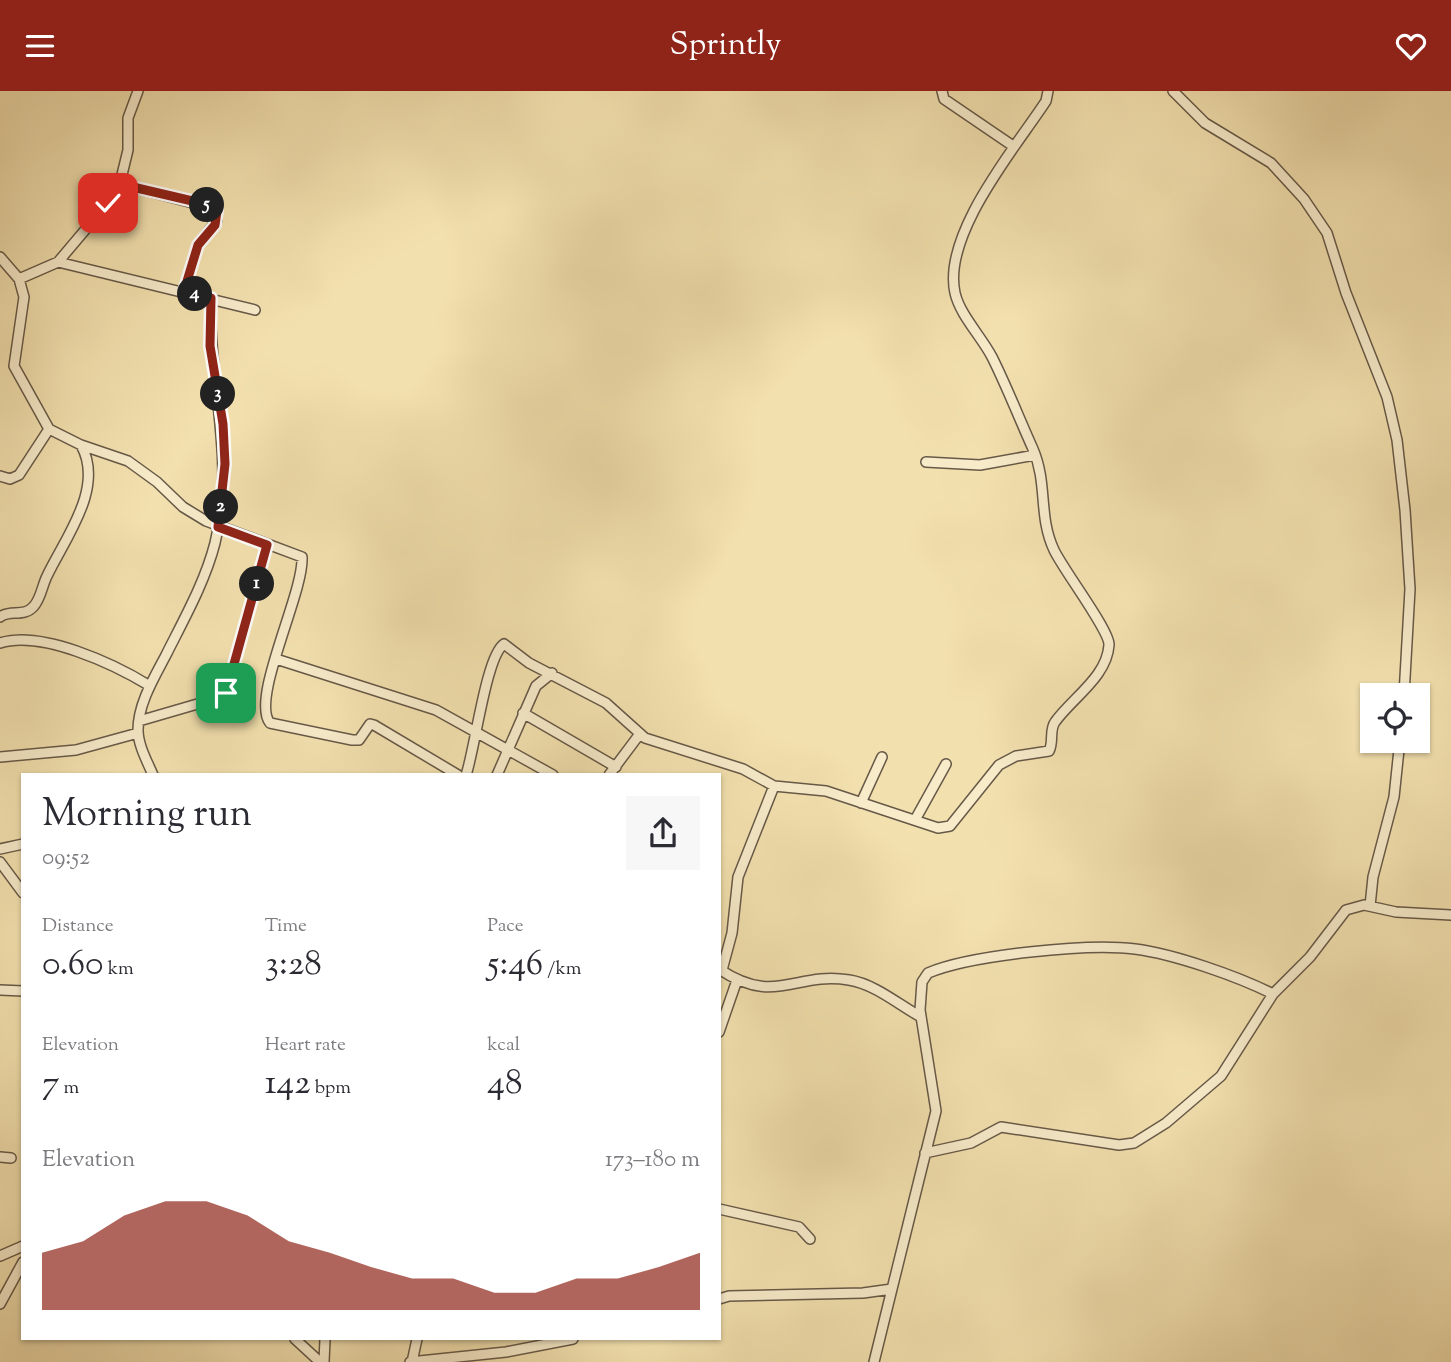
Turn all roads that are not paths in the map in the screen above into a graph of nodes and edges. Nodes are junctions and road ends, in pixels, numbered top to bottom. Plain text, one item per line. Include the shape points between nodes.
1 (138, 91) edge
2 (942, 91) edge
3 (1048, 91) edge
4 (1174, 91) edge
5 (1013, 146) junction
6 (120, 184) junction
7 (0, 257) edge
8 (58, 262) junction
9 (19, 279) junction
10 (184, 291) junction
11 (211, 298) junction
12 (255, 310) dead end
13 (49, 429) junction
14 (81, 445) junction
15 (1035, 455) junction
16 (926, 462) dead end
17 (0, 476) edge
18 (218, 527) junction
19 (267, 545) junction
20 (0, 617) edge
21 (0, 643) edge
22 (276, 659) junction
23 (552, 673) junction
24 (1405, 683) edge
25 (150, 685) junction
26 (523, 713) junction
27 (139, 721) junction
28 (477, 730) junction
29 (138, 733) junction
30 (639, 735) junction
31 (508, 750) junction
32 (1399, 753) edge
33 (0, 757) edge
34 (881, 757) dead end
35 (947, 764) dead end
36 (616, 767) junction
37 (152, 773) edge
38 (455, 773) edge
39 (466, 773) edge
40 (498, 773) edge
41 (549, 773) edge
42 (611, 773) edge
43 (774, 786) junction
44 (862, 803) junction
45 (915, 820) junction
46 (21, 844) edge
47 (0, 849) edge
48 (0, 862) edge
49 (21, 890) edge
50 (1370, 906) junction
51 (1451, 915) edge
52 (721, 966) edge
53 (721, 970) edge
54 (737, 980) junction
55 (0, 990) edge
56 (21, 991) edge
57 (1273, 994) junction
58 (921, 1017) junction
59 (721, 1026) edge
60 (925, 1153) junction
61 (0, 1157) edge
62 (11, 1158) dead end
63 (721, 1209) edge
64 (810, 1239) dead end
65 (21, 1247) edge
66 (0, 1256) edge
67 (21, 1266) edge
68 (892, 1289) junction
69 (721, 1298) edge
70 (0, 1304) edge
71 (296, 1340) edge
72 (325, 1340) edge
73 (417, 1340) edge
74 (568, 1340) edge
75 (322, 1362) edge
76 (411, 1362) edge
77 (874, 1362) edge

1 - 6 street via 128,118 128,150
2 - 5 street via 944,99
3 - 5 street via 1046,101
4 - 24 street via 1205,123 1271,163 1327,233 1383,384 1396,440 1410,589
5 - 15 street via 966,231 956,263 954,291 1003,380
6 - 8 street
6 - 10 street via 215,208 217,220 198,245
7 - 9 street
8 - 9 street
8 - 10 street
9 - 13 street via 24,303 13,360
10 - 11 street
11 - 12 street
11 - 18 street via 210,346 225,464
13 - 14 street
13 - 17 street via 19,475 10,479
14 - 18 street via 128,461 183,507
14 - 20 street via 88,466 85,493 70,534 34,606 23,614
15 - 16 street via 980,465
15 - 45 street via 1043,480 1046,533 1076,590 1105,628 1110,647 1088,686 1053,724 1049,751 1016,756 999,765 944,829
18 - 19 street
18 - 25 street via 200,583
19 - 22 street via 296,553 302,560
19 - 27 street via 225,696
21 - 25 street via 27,641 66,650 109,663
22 - 28 street via 418,703
22 - 38 street via 265,709 270,723 352,740 359,740 364,730 374,725
23 - 26 street via 536,686
23 - 28 street via 501,645
23 - 30 street via 618,712
25 - 27 street
26 - 31 street
26 - 36 street
27 - 29 street
28 - 31 street
28 - 39 street
29 - 33 street via 76,750
29 - 37 street
30 - 36 street
30 - 43 street via 743,769
31 - 40 street
31 - 41 street
32 - 50 street via 1394,797
34 - 44 street
35 - 45 street
36 - 42 street
43 - 44 street via 815,789
43 - 52 street via 738,877 732,933
44 - 45 street
46 - 47 street
48 - 49 street
50 - 51 street
50 - 57 street via 1346,910 1310,957
53 - 54 street
54 - 58 street via 769,989 848,979
54 - 59 street
55 - 56 street
57 - 58 street via 1154,952 1040,952 928,973 922,982
57 - 60 street via 1221,1076 1166,1123 1134,1143 1119,1145 1001,1127 971,1143
58 - 60 street via 936,1090 936,1111
60 - 68 street
61 - 62 street
63 - 64 street via 799,1227
65 - 66 street
67 - 70 street
68 - 69 street
68 - 77 street
71 - 75 street
72 - 75 street
73 - 76 street
74 - 76 street

